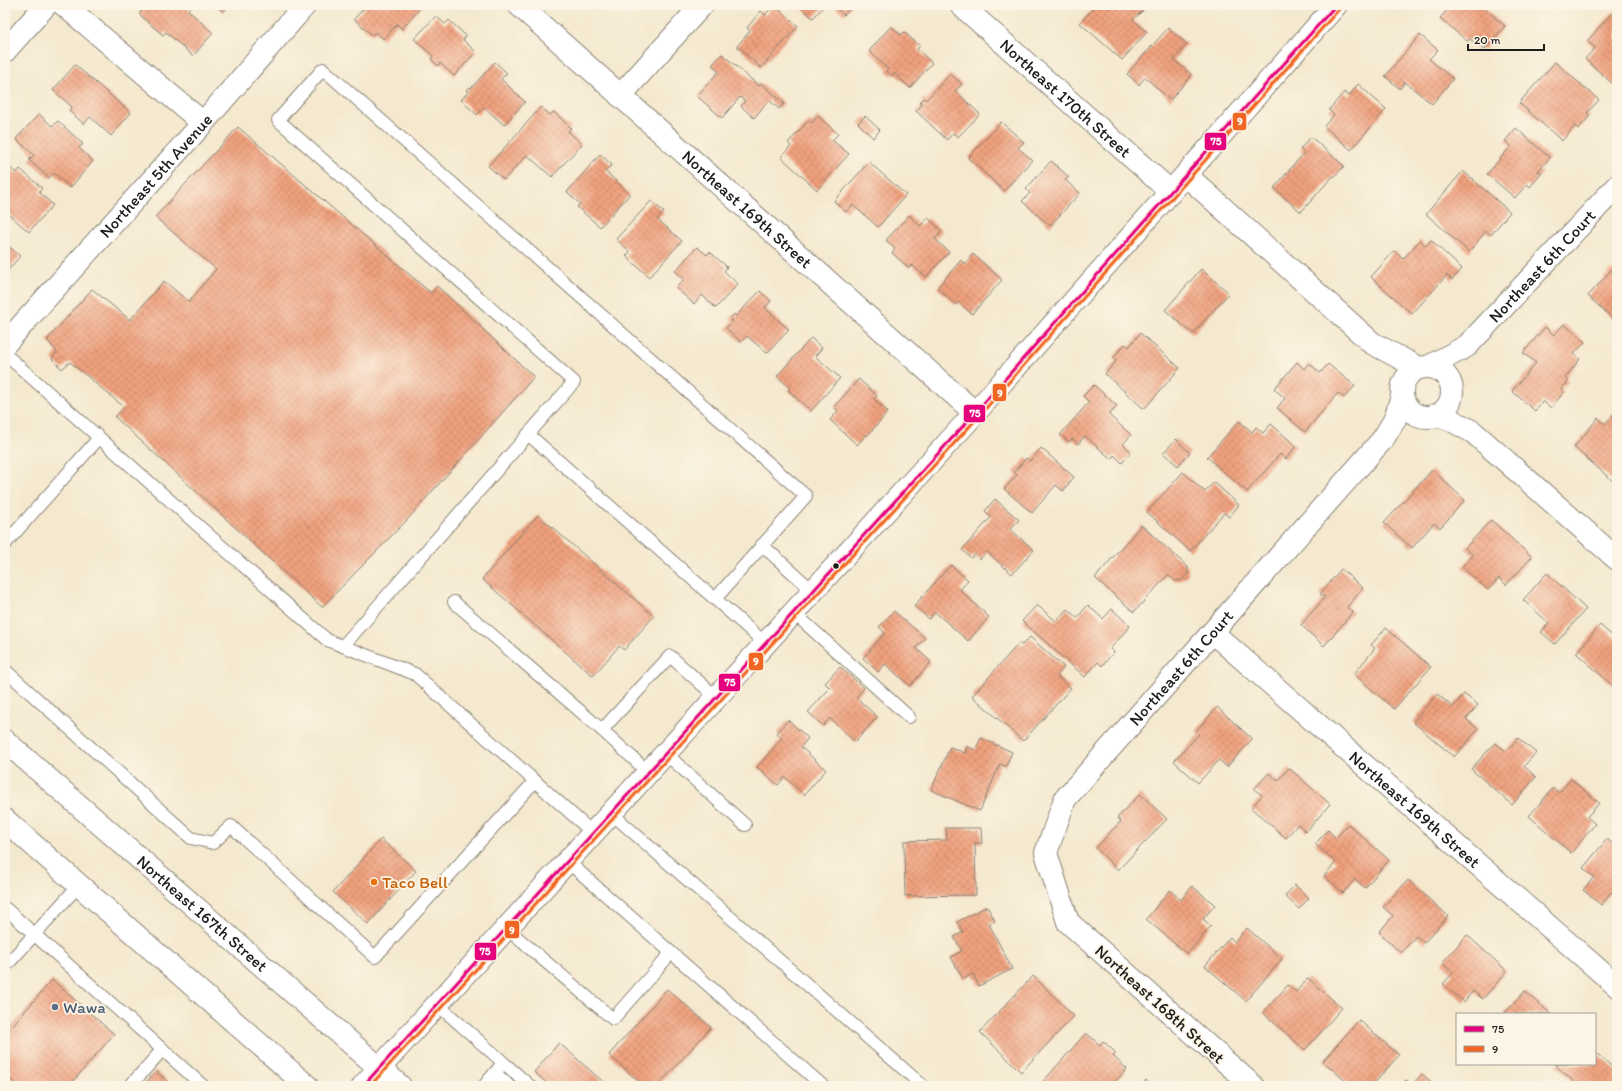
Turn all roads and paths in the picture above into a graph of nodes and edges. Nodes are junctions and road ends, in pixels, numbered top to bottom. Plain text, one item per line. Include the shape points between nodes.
1 (46, 5) edge
2 (64, 5) edge
3 (305, 5) edge
4 (519, 5) edge
5 (702, 5) edge
6 (961, 5) edge
7 (1336, 5) edge
8 (5, 51) edge
9 (620, 96) junction
10 (203, 123) junction
11 (1186, 175) junction
12 (1617, 186) edge
13 (1170, 192) junction
14 (1372, 343) junction
15 (5, 344) edge
16 (1467, 346) junction
17 (5, 354) edge
18 (1424, 368) junction
19 (1403, 391) junction
20 (1451, 391) junction
21 (975, 413) junction
22 (1429, 416) junction
23 (1473, 432) junction
24 (528, 434) junction
25 (99, 438) junction
26 (1383, 439) junction
27 (5, 544) edge
28 (762, 545) junction
29 (1617, 559) edge
30 (813, 590) junction
31 (715, 599) junction
32 (454, 602) dead end
33 (793, 612) junction
34 (1213, 633) junction
35 (766, 643) junction
36 (343, 646) junction
37 (5, 670) edge
38 (716, 697) junction
39 (909, 717) dead end
40 (602, 730) junction
41 (5, 741) edge
42 (666, 753) junction
43 (648, 772) junction
44 (535, 781) junction
45 (611, 813) junction
46 (5, 820) edge
47 (745, 825) dead end
48 (593, 833) junction
49 (567, 861) junction
50 (79, 885) junction
51 (5, 908) edge
52 (1068, 922) joint
53 (506, 928) junction
54 (34, 934) junction
55 (671, 953) junction
56 (5, 967) edge
57 (1617, 986) edge
58 (437, 1004) junction
59 (163, 1049) junction
60 (503, 1063) junction
61 (379, 1068) junction
62 (495, 1073) junction
63 (508, 1085) edge
64 (130, 1086) edge
65 (203, 1086) edge
66 (307, 1086) edge
67 (363, 1086) edge
68 (400, 1086) edge
69 (484, 1086) edge
70 (530, 1086) edge
71 (823, 1086) edge
72 (923, 1086) edge
73 (1253, 1086) edge

1 - 8 street
2 - 10 street
3 - 10 street, Northeast 5th Avenue
4 - 9 street, Northeast 169th Street
5 - 9 street
6 - 13 street, Northeast 170th Street
7 - 11 street
9 - 21 street, Northeast 169th Street
10 - 15 street, Northeast 5th Avenue
11 - 13 street
11 - 14 street
12 - 16 street, Northeast 6th Court
13 - 21 street
14 - 18 street
14 - 19 street
16 - 18 street, Northeast 6th Court
16 - 20 street, Northeast 6th Court via 1458,365
17 - 25 lane
18 - 19 street via 1408,375
18 - 20 street via 1442,372 1448,378
19 - 22 street via 1409,409 1416,414
19 - 26 street, Northeast 6th Court via 1395,419
20 - 22 street via 1446,408
20 - 23 street
21 - 30 street
22 - 23 street via 1449,419
22 - 26 street, Northeast 6th Court via 1402,426
23 - 29 street
24 - 28 lane via 574,382 278,120 322,69 806,496
24 - 31 lane
24 - 36 lane
25 - 27 lane
25 - 36 lane via 327,640
26 - 34 street, Northeast 6th Court
28 - 30 lane
28 - 31 lane
30 - 33 street
31 - 35 lane
32 - 40 lane
33 - 35 street
33 - 39 lane
34 - 52 street, Northeast 6th Court via 1065,799 1046,853
34 - 57 street, Northeast 169th Street
35 - 38 street
36 - 44 lane via 415,674
37 - 44 lane via 191,838 213,843 231,826 375,957
38 - 40 lane via 670,656
38 - 42 street
40 - 43 lane
41 - 61 street, Northeast 167th Street
42 - 43 street
42 - 47 lane
43 - 45 street
44 - 48 lane
45 - 48 street
45 - 72 lane
46 - 50 street
48 - 49 street
49 - 53 street
49 - 55 lane
50 - 54 lane
50 - 66 street
51 - 54 lane
52 - 73 street, Northeast 168th Street
53 - 55 lane via 613,1019
53 - 58 street
54 - 56 lane
54 - 59 lane
55 - 71 lane
58 - 60 lane
58 - 61 street
59 - 64 lane
59 - 65 lane
60 - 62 lane
60 - 70 lane
61 - 67 street
61 - 68 street, Northeast 167th Street
62 - 63 lane
62 - 69 lane

